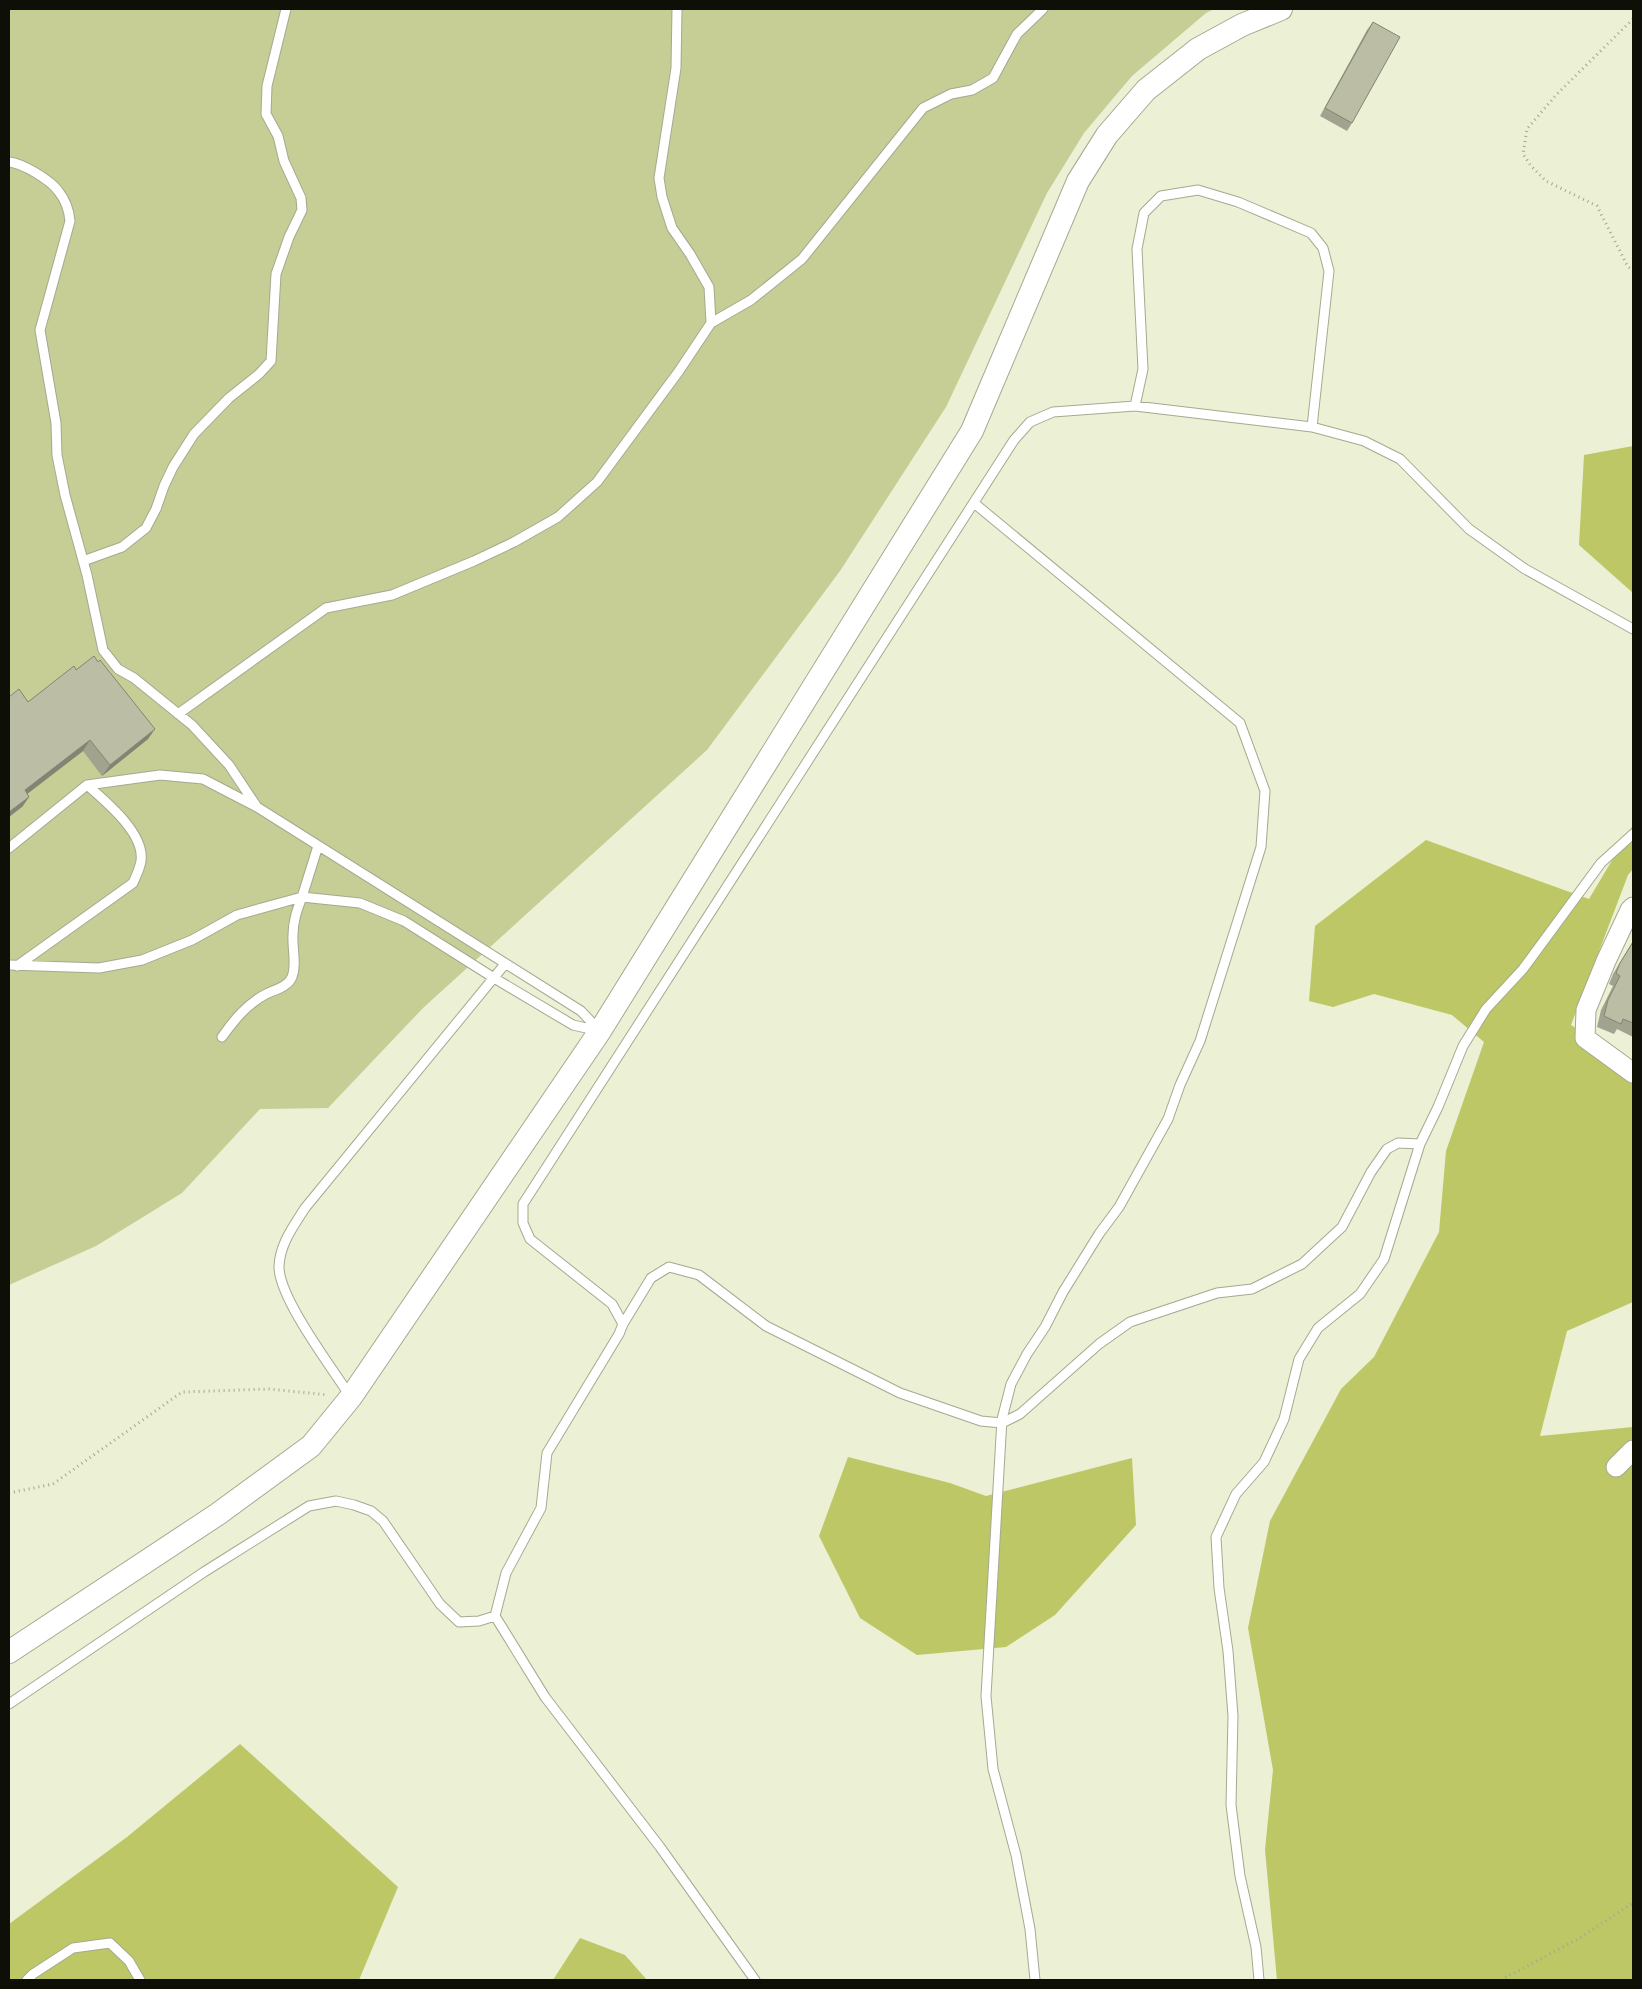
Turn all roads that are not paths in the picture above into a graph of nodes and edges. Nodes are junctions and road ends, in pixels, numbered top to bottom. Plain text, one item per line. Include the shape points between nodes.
1 (286, 9) edge
2 (677, 9) edge
3 (1043, 9) edge
4 (1282, 9) edge
5 (9, 162) edge
6 (711, 323) junction
7 (1135, 406) junction
8 (1312, 427) junction
9 (974, 503) junction
10 (83, 561) junction
11 (1633, 629) edge
12 (178, 714) junction
13 (87, 785) junction
14 (258, 807) junction
15 (1633, 834) edge
16 (318, 846) junction
17 (9, 848) edge
18 (302, 897) junction
19 (1633, 907) edge
20 (505, 964) junction
21 (13, 965) edge
22 (494, 978) junction
23 (600, 1031) junction
24 (222, 1037) dead end
25 (1633, 1073) edge
26 (1420, 1144) junction
27 (623, 1324) junction
28 (351, 1397) junction
29 (1002, 1424) junction
30 (1633, 1450) edge
31 (1633, 1460) edge
32 (495, 1616) junction
33 (9, 1652) edge
34 (9, 1704) edge
35 (26, 1980) edge
36 (140, 1980) edge
37 (755, 1980) edge
38 (1035, 1980) edge
39 (1259, 1980) edge

1 - 10 lane via 267,86 266,114 278,136 284,161 301,198 302,210 276,274 271,361 194,434 173,467 146,528 122,547
2 - 6 lane via 676,68 659,178 672,228 709,287
3 - 6 lane via 1017,34 993,78 972,90 951,94 923,108 802,259 751,300
4 - 23 street via 1242,25 1198,49 1146,90 1106,135 1078,181 972,431
5 - 10 lane via 37,174 59,190 68,206 70,221 40,330 56,423 57,456
6 - 12 lane via 597,482 558,517 474,561 392,595 326,608
7 - 8 lane
7 - 8 lane via 1143,369 1137,248 1144,213 1161,196 1198,190 1238,202 1311,232 1323,248 1329,271
7 - 9 lane via 1053,412 1030,422 1014,440
8 - 11 lane via 1364,441 1400,459 1469,529 1525,569
9 - 27 lane via 523,1204 523,1223 530,1239 612,1304
9 - 29 lane via 1240,723 1265,791 1261,847 1200,1041 1168,1119 1119,1207 1063,1292 1010,1384
10 - 12 lane via 103,650 118,669
12 - 14 lane via 229,765
13 - 14 lane via 160,775 203,779
13 - 17 lane
13 - 21 lane via 119,813 140,845 141,861 133,883
14 - 16 lane
15 - 26 lane via 1601,863 1523,969 1486,1009 1463,1046
16 - 18 lane
16 - 20 lane
18 - 21 lane via 236,914 192,940 142,960 100,968
18 - 22 lane via 360,903 404,921
18 - 24 lane via 294,919 291,979 240,1012
19 - 25 street via 1586,1010 1585,1038
20 - 22 lane
20 - 23 lane via 581,1011
22 - 23 lane via 573,1025
22 - 28 lane via 305,1208 284,1241 279,1268 288,1301
23 - 28 street
26 - 29 lane via 1398,1143 1387,1149 1342,1227 1302,1264 1252,1289 1217,1293 1130,1322 1099,1344 1020,1414
26 - 39 lane via 1384,1259 1360,1294 1318,1328 1299,1359 1284,1419 1264,1462 1236,1494 1216,1537 1233,1716 1231,1805
27 - 29 lane via 651,1278 669,1267 681,1269 699,1275 766,1326 900,1393 981,1421
27 - 32 lane via 547,1452 541,1508 506,1573
28 - 33 street via 311,1446 218,1514
29 - 38 lane via 986,1696 993,1770 1016,1855 1030,1929
30 - 31 street via 1616,1467
32 - 34 lane via 459,1622 440,1604 383,1522 371,1511 336,1501 309,1506 204,1572
32 - 37 lane via 545,1697 660,1847
35 - 36 lane via 74,1948 110,1943 129,1961

